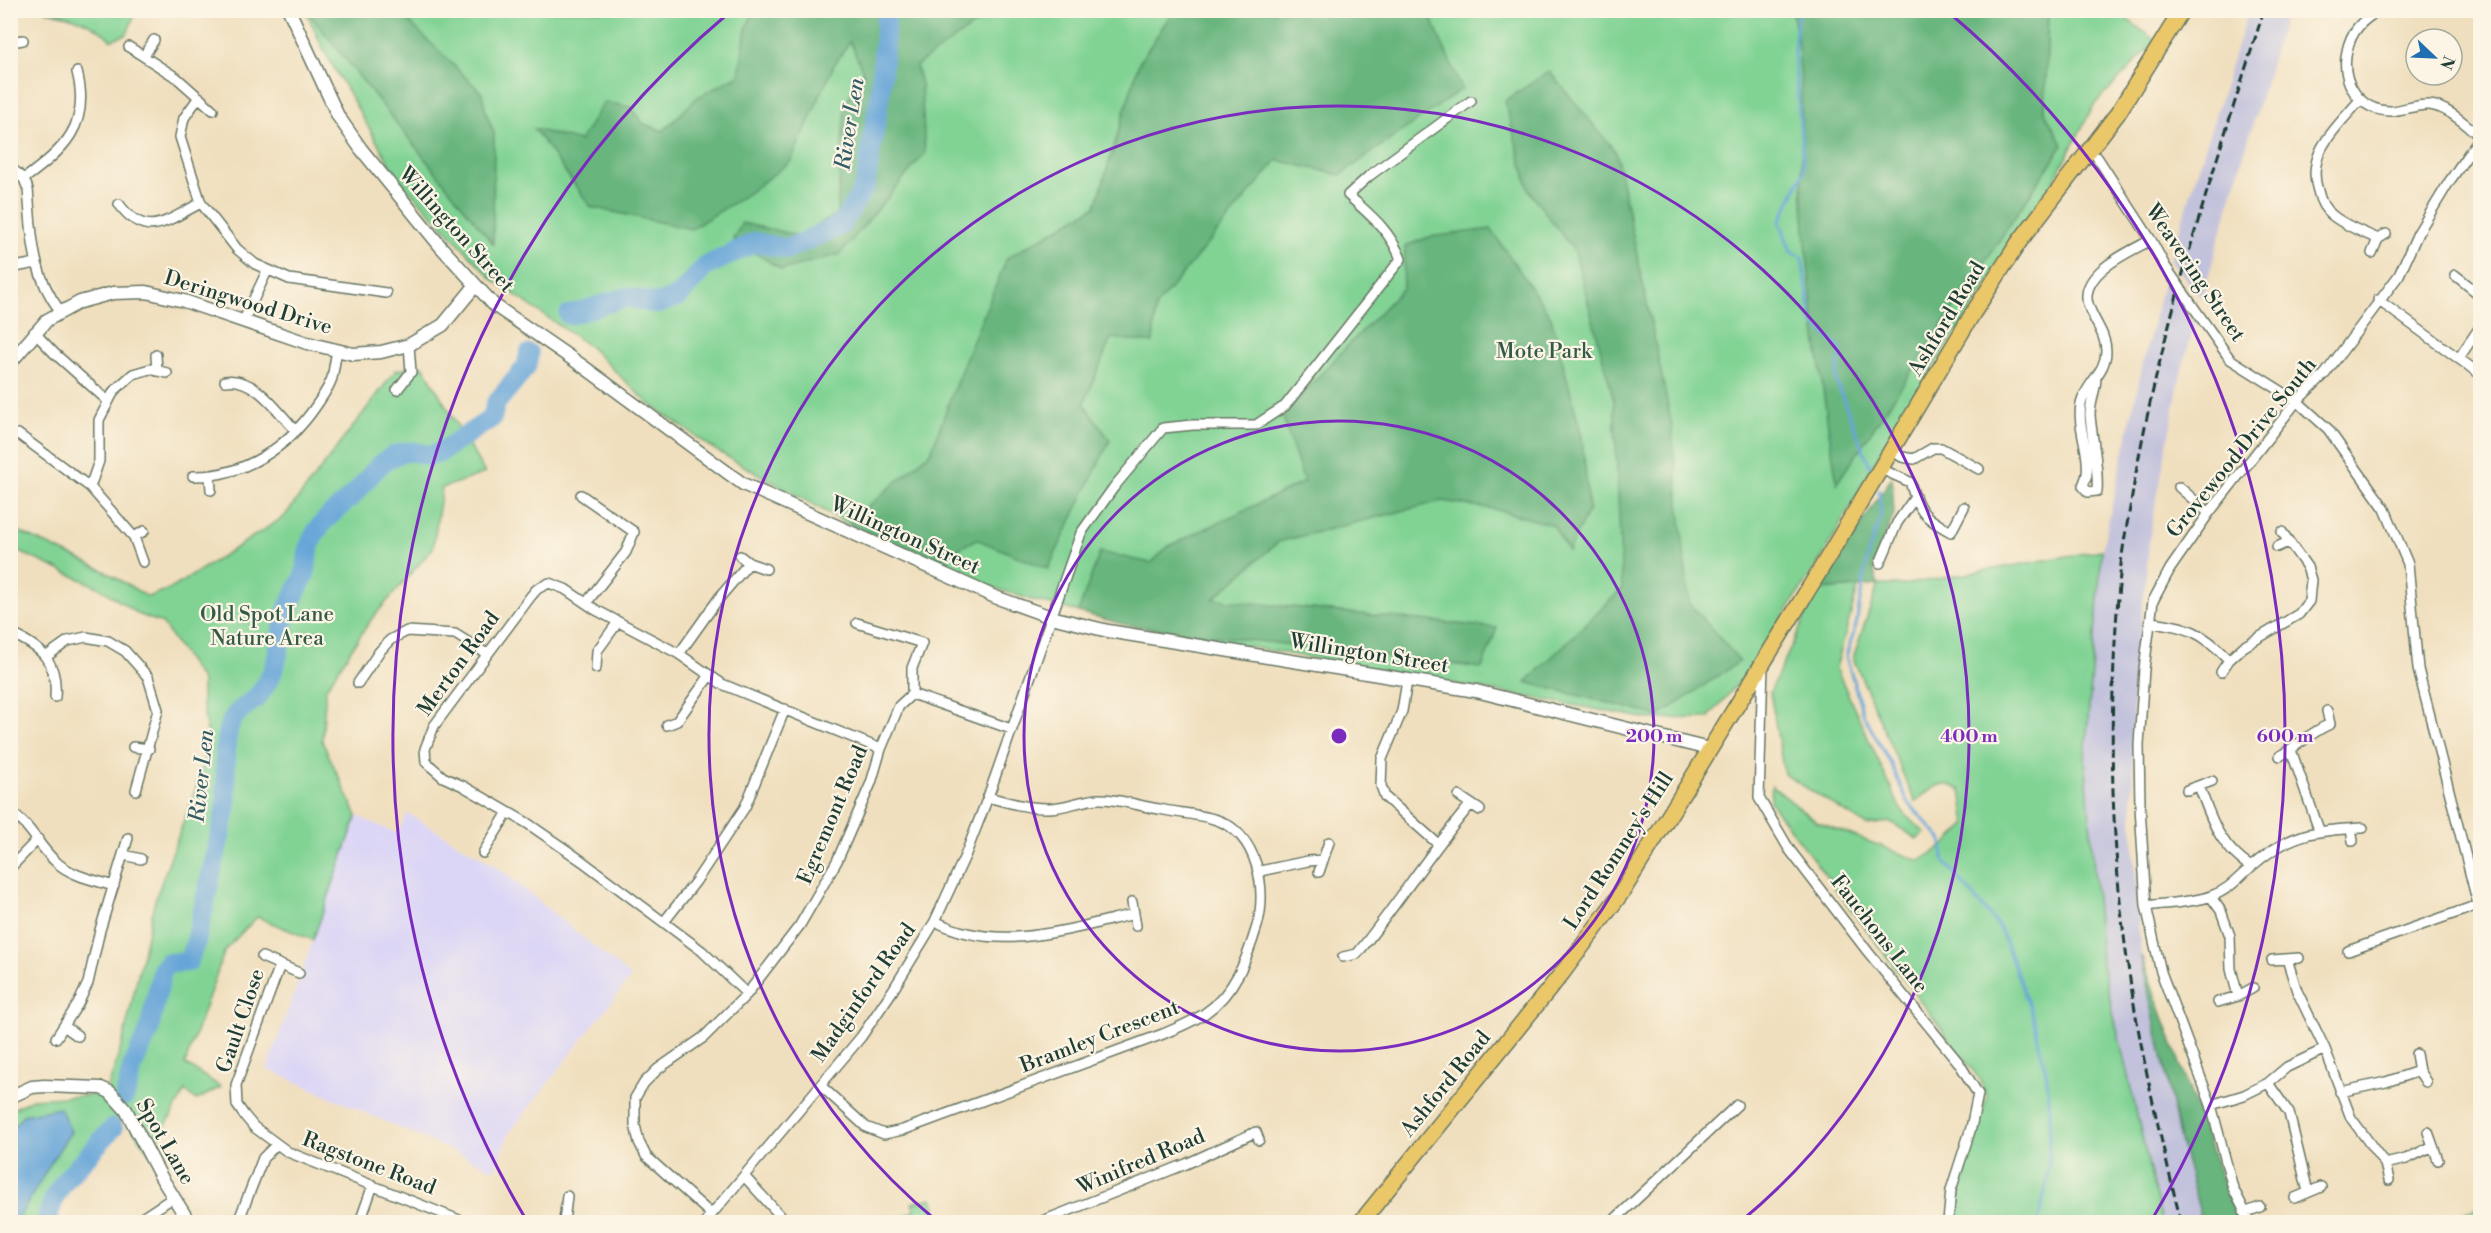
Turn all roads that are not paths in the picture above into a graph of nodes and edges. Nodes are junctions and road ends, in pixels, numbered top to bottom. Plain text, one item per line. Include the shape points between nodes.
1 (289, 10) edge
2 (2182, 10) edge
3 (2381, 10) edge
4 (23, 40) dead end
5 (154, 40) dead end
6 (10, 42) edge
7 (129, 47) dead end
8 (144, 56) junction
9 (77, 72) dead end
10 (199, 97) junction
11 (2360, 100) junction
12 (1471, 101) dead end
13 (213, 110) dead end
14 (2481, 137) edge
15 (2097, 157) dead end
16 (10, 167) edge
17 (24, 179) junction
18 (201, 203) junction
19 (118, 220) dead end
20 (2151, 240) junction
21 (2372, 253) dead end
22 (36, 262) junction
23 (10, 268) edge
24 (267, 271) junction
25 (2475, 274) dead end
26 (2455, 275) dead end
27 (2469, 284) junction
28 (475, 286) junction
29 (386, 293) dead end
30 (2481, 295) edge
31 (2378, 300) junction
32 (60, 311) junction
33 (243, 322) junction
34 (2481, 327) edge
35 (34, 332) junction
36 (410, 345) junction
37 (337, 351) junction
38 (156, 355) dead end
39 (2459, 358) junction
40 (10, 363) edge
41 (2481, 374) edge
42 (2096, 377) junction
43 (225, 381) dead end
44 (249, 385) junction
45 (397, 390) dead end
46 (241, 394) dead end
47 (108, 401) junction
48 (2297, 401) junction
49 (296, 430) junction
50 (18, 434) dead end
51 (1892, 451) junction
52 (1881, 469) junction
53 (1979, 469) dead end
54 (193, 476) dead end
55 (210, 476) junction
56 (2179, 487) dead end
57 (90, 488) junction
58 (211, 490) dead end
59 (581, 495) dead end
60 (1915, 497) junction
61 (1965, 507) dead end
62 (2209, 513) junction
63 (144, 531) dead end
64 (2282, 532) dead end
65 (134, 537) junction
66 (2288, 542) junction
67 (2277, 547) dead end
68 (740, 556) dead end
69 (143, 562) dead end
70 (749, 562) junction
71 (1880, 563) dead end
72 (766, 569) dead end
73 (587, 602) junction
74 (1051, 617) junction
75 (618, 622) junction
76 (857, 622) dead end
77 (2150, 622) junction
78 (10, 633) edge
79 (487, 654) junction
80 (679, 654) junction
81 (47, 656) junction
82 (1763, 660) junction
83 (2229, 660) junction
84 (596, 668) dead end
85 (2221, 672) dead end
86 (711, 675) junction
87 (1407, 681) junction
88 (358, 683) dead end
89 (912, 694) junction
90 (55, 698) dead end
91 (785, 709) junction
92 (2327, 711) dead end
93 (667, 725) dead end
94 (1011, 729) junction
95 (132, 747) dead end
96 (881, 749) junction
97 (1709, 749) junction
98 (149, 750) junction
99 (2291, 750) junction
100 (2280, 756) dead end
101 (2212, 781) dead end
102 (2199, 786) junction
103 (136, 790) dead end
104 (2187, 790) dead end
105 (1459, 796) dead end
106 (988, 797) junction
107 (1471, 804) junction
108 (1480, 810) dead end
109 (10, 812) edge
110 (507, 812) junction
111 (2363, 828) dead end
112 (2351, 829) junction
113 (2319, 830) junction
114 (128, 838) dead end
115 (38, 840) junction
116 (2353, 841) dead end
117 (1329, 843) dead end
118 (1438, 844) junction
119 (483, 853) dead end
120 (124, 855) junction
121 (141, 859) dead end
122 (1323, 861) junction
123 (2251, 867) junction
124 (10, 868) edge
125 (1260, 871) junction
126 (1319, 872) dead end
127 (114, 886) junction
128 (2211, 897) junction
129 (1132, 902) dead end
130 (2146, 906) junction
131 (2479, 908) edge
132 (1134, 914) junction
133 (935, 921) junction
134 (664, 922) junction
135 (1136, 926) dead end
136 (2348, 951) dead end
137 (262, 957) dead end
138 (1343, 957) dead end
139 (2299, 958) dead end
140 (2287, 959) junction
141 (2272, 960) dead end
142 (280, 964) junction
143 (1563, 972) joint
144 (299, 973) dead end
145 (2253, 988) dead end
146 (747, 994) junction
147 (2238, 996) junction
148 (2218, 1002) dead end
149 (64, 1026) junction
150 (78, 1036) dead end
151 (56, 1038) dead end
152 (2325, 1049) junction
153 (2416, 1054) dead end
154 (2419, 1071) junction
155 (2426, 1082) dead end
156 (2268, 1083) junction
157 (821, 1086) junction
158 (2340, 1092) junction
159 (10, 1096) edge
160 (1738, 1105) dead end
161 (2211, 1106) junction
162 (2428, 1131) dead end
163 (1257, 1136) dead end
164 (277, 1144) junction
165 (2433, 1146) junction
166 (2438, 1160) dead end
167 (2385, 1164) junction
168 (744, 1176) junction
169 (2389, 1180) dead end
170 (373, 1185) junction
171 (2321, 1187) dead end
172 (2308, 1192) junction
173 (567, 1196) dead end
174 (174, 1197) junction
175 (2295, 1198) dead end
176 (2260, 1207) dead end
177 (711, 1214) junction
178 (2244, 1214) junction
179 (136, 1222) edge
180 (189, 1222) edge
181 (238, 1222) edge
182 (360, 1222) edge
183 (464, 1222) edge
184 (564, 1222) edge
185 (705, 1222) edge
186 (786, 1222) edge
187 (1040, 1222) edge
188 (1362, 1222) edge
189 (1612, 1222) edge
190 (1948, 1222) edge
191 (2250, 1222) edge

1 - 28 street, Willington Street via 338,116 386,181
2 - 51 main road, Ashford Road via 2118,113 2019,242
3 - 11 street via 2355,29 2349,43 2345,72
4 - 6 street
5 - 8 street
7 - 8 street
8 - 10 street
9 - 17 street via 80,116 72,134 56,155
10 - 13 street
10 - 18 street via 184,118 180,137
11 - 14 street via 2385,111 2429,105
11 - 21 street via 2321,146 2314,163 2314,180 2330,214 2382,236
12 - 74 street, Madginford Road via 1348,195 1382,225 1401,259 1285,406 1256,425 1163,428 1081,533
14 - 31 street, Grovewood Drive South via 2418,233 2399,275
15 - 20 street, Weavering Street
16 - 17 street
17 - 22 street
18 - 19 street via 149,226 137,223 122,208
18 - 24 street via 237,249
20 - 42 street via 2109,264 2089,285 2088,305 2106,347 2103,369
20 - 48 street, Weavering Street, bridge via 2164,266 2230,359
22 - 23 street
22 - 32 street
24 - 29 street via 289,279
24 - 33 street
25 - 27 street
26 - 27 street
27 - 30 street
28 - 36 street, Deringwood Drive via 443,326
28 - 74 street, Willington Street via 494,305 743,484 942,575
31 - 39 street
31 - 48 street, Grovewood Drive South via 2325,374
32 - 33 street, Deringwood Drive via 113,293 146,292
32 - 35 street, Deringwood Drive
33 - 37 street, Deringwood Drive
34 - 39 street
35 - 40 street, Deringwood Drive
35 - 47 street
36 - 37 street, Deringwood Drive via 381,352
36 - 45 street via 411,372
37 - 49 street via 331,380
38 - 47 street via 162,372 150,369 133,374
39 - 41 street
42 - 42 street via 2090,411 2097,491 2088,492 2083,486 2087,473 2081,404 2087,386
43 - 44 street via 236,379
44 - 46 street
44 - 49 street
47 - 57 street via 99,420 99,462
48 - 62 street, Grovewood Drive South
48 - 131 street, Weavering Street via 2328,429 2385,509 2408,564 2418,669
49 - 55 street via 269,455
50 - 57 street via 30,450
51 - 52 main road, Ashford Road
51 - 53 street via 1914,459 1933,448 1941,448
52 - 60 street via 1910,483
52 - 82 main road, Ashford Road
54 - 55 street
55 - 58 street
56 - 62 street
57 - 65 street
59 - 73 street via 634,532 626,552
60 - 61 street via 1925,517 1951,532
60 - 71 street via 1896,523
62 - 77 street, Grovewood Drive South via 2170,568 2153,601
63 - 65 street
64 - 66 street
65 - 69 street
66 - 67 street
66 - 83 street via 2307,567 2311,580 2309,601 2299,614 2242,647
68 - 70 street
70 - 72 street
70 - 80 street
73 - 75 street, Merton Road
73 - 79 street, Merton Road via 549,583 537,589
74 - 87 street, Willington Street via 1108,631
74 - 94 street, Madginford Road
75 - 80 street, Merton Road
75 - 84 street via 597,651
76 - 89 street via 922,643 912,668
77 - 83 street via 2180,625 2200,633
77 - 130 street, Grovewood Drive South via 2139,745
78 - 81 street
79 - 88 street via 455,634 407,631 390,640
79 - 110 street, Merton Road via 434,726 425,749 426,762 443,777
80 - 86 street, Merton Road
81 - 90 street via 56,682
81 - 98 street via 68,641 86,637 108,641 125,651 148,677 158,710
82 - 97 main road, Lord Romney's Hill
82 - 190 street, Fauchons Lane via 1759,798 1790,849 1959,1063 1978,1094 1951,1190
83 - 85 street
86 - 91 street, Merton Road via 723,684
86 - 93 street via 677,721
87 - 97 street, Willington Street via 1496,695
87 - 118 street via 1402,711 1382,759 1381,786 1385,797
89 - 94 street
89 - 96 street, Egremont Road via 899,706
91 - 96 street, Merton Road
91 - 134 street via 746,807
92 - 99 street via 2330,724 2314,731
94 - 106 street, Madginford Road
95 - 98 street
96 - 146 street, Egremont Road via 871,783 821,891
97 - 143 main road, Lord Romney's Hill via 1622,892
98 - 103 street
99 - 100 street
99 - 113 street
101 - 102 street
102 - 104 street
102 - 123 street via 2223,843
105 - 107 street
106 - 125 street, Bramley Crescent via 1049,809 1100,799 1218,820 1238,831
106 - 133 street, Madginford Road
107 - 108 street
107 - 118 street
109 - 115 street via 29,826
110 - 119 street
110 - 134 street, Merton Road via 547,836
111 - 112 street
112 - 113 street
112 - 116 street
113 - 123 street via 2276,846
114 - 120 street
115 - 124 street
115 - 127 street via 68,871
117 - 122 street
118 - 138 street via 1391,913 1357,954
120 - 121 street
120 - 127 street
122 - 125 street
122 - 126 street
123 - 128 street
125 - 157 street, Bramley Crescent via 1258,922 1247,957 1235,983 1203,1015 1163,1034 884,1134 866,1127
127 - 149 street via 88,983
128 - 130 street
128 - 147 street via 2230,936 2231,969
129 - 132 street
130 - 161 street, Grovewood Drive South via 2161,972
131 - 136 street
132 - 133 street via 1067,931 1026,936 985,937 954,931
132 - 135 street
133 - 157 street, Madginford Road via 861,1037
134 - 146 street, Merton Road
137 - 142 street, Gault Close
139 - 140 street
140 - 141 street
140 - 152 street via 2297,991
142 - 144 street, Gault Close
142 - 164 street, Gault Close via 236,1085 237,1105 254,1127
143 - 188 main road, Ashford Road
145 - 147 street
146 - 177 street, Egremont Road via 704,1037 658,1069 635,1098 635,1125 646,1156
147 - 148 street
149 - 150 street
149 - 151 street
152 - 156 street via 2287,1068
152 - 158 street
153 - 154 street
154 - 155 street
154 - 158 street
156 - 161 street
156 - 172 street via 2289,1113
157 - 168 street, Madginford Road
158 - 167 street via 2351,1118
159 - 174 street, Spot Lane via 44,1086 101,1088 110,1092 121,1102
160 - 189 street
161 - 178 street, Grovewood Drive South
162 - 165 street
163 - 187 street, Winifred Road
164 - 170 street, Ragstone Road via 288,1152
164 - 181 street, Ragstone Road via 263,1158
165 - 166 street
165 - 167 street
167 - 169 street
168 - 177 street, Madginford Road
168 - 186 street
170 - 182 street
170 - 183 street, Ragstone Road
171 - 172 street
172 - 175 street
173 - 184 street
174 - 179 street
174 - 180 street, Spot Lane
176 - 178 street
177 - 185 street, Madginford Road
178 - 191 street, Grovewood Drive South

